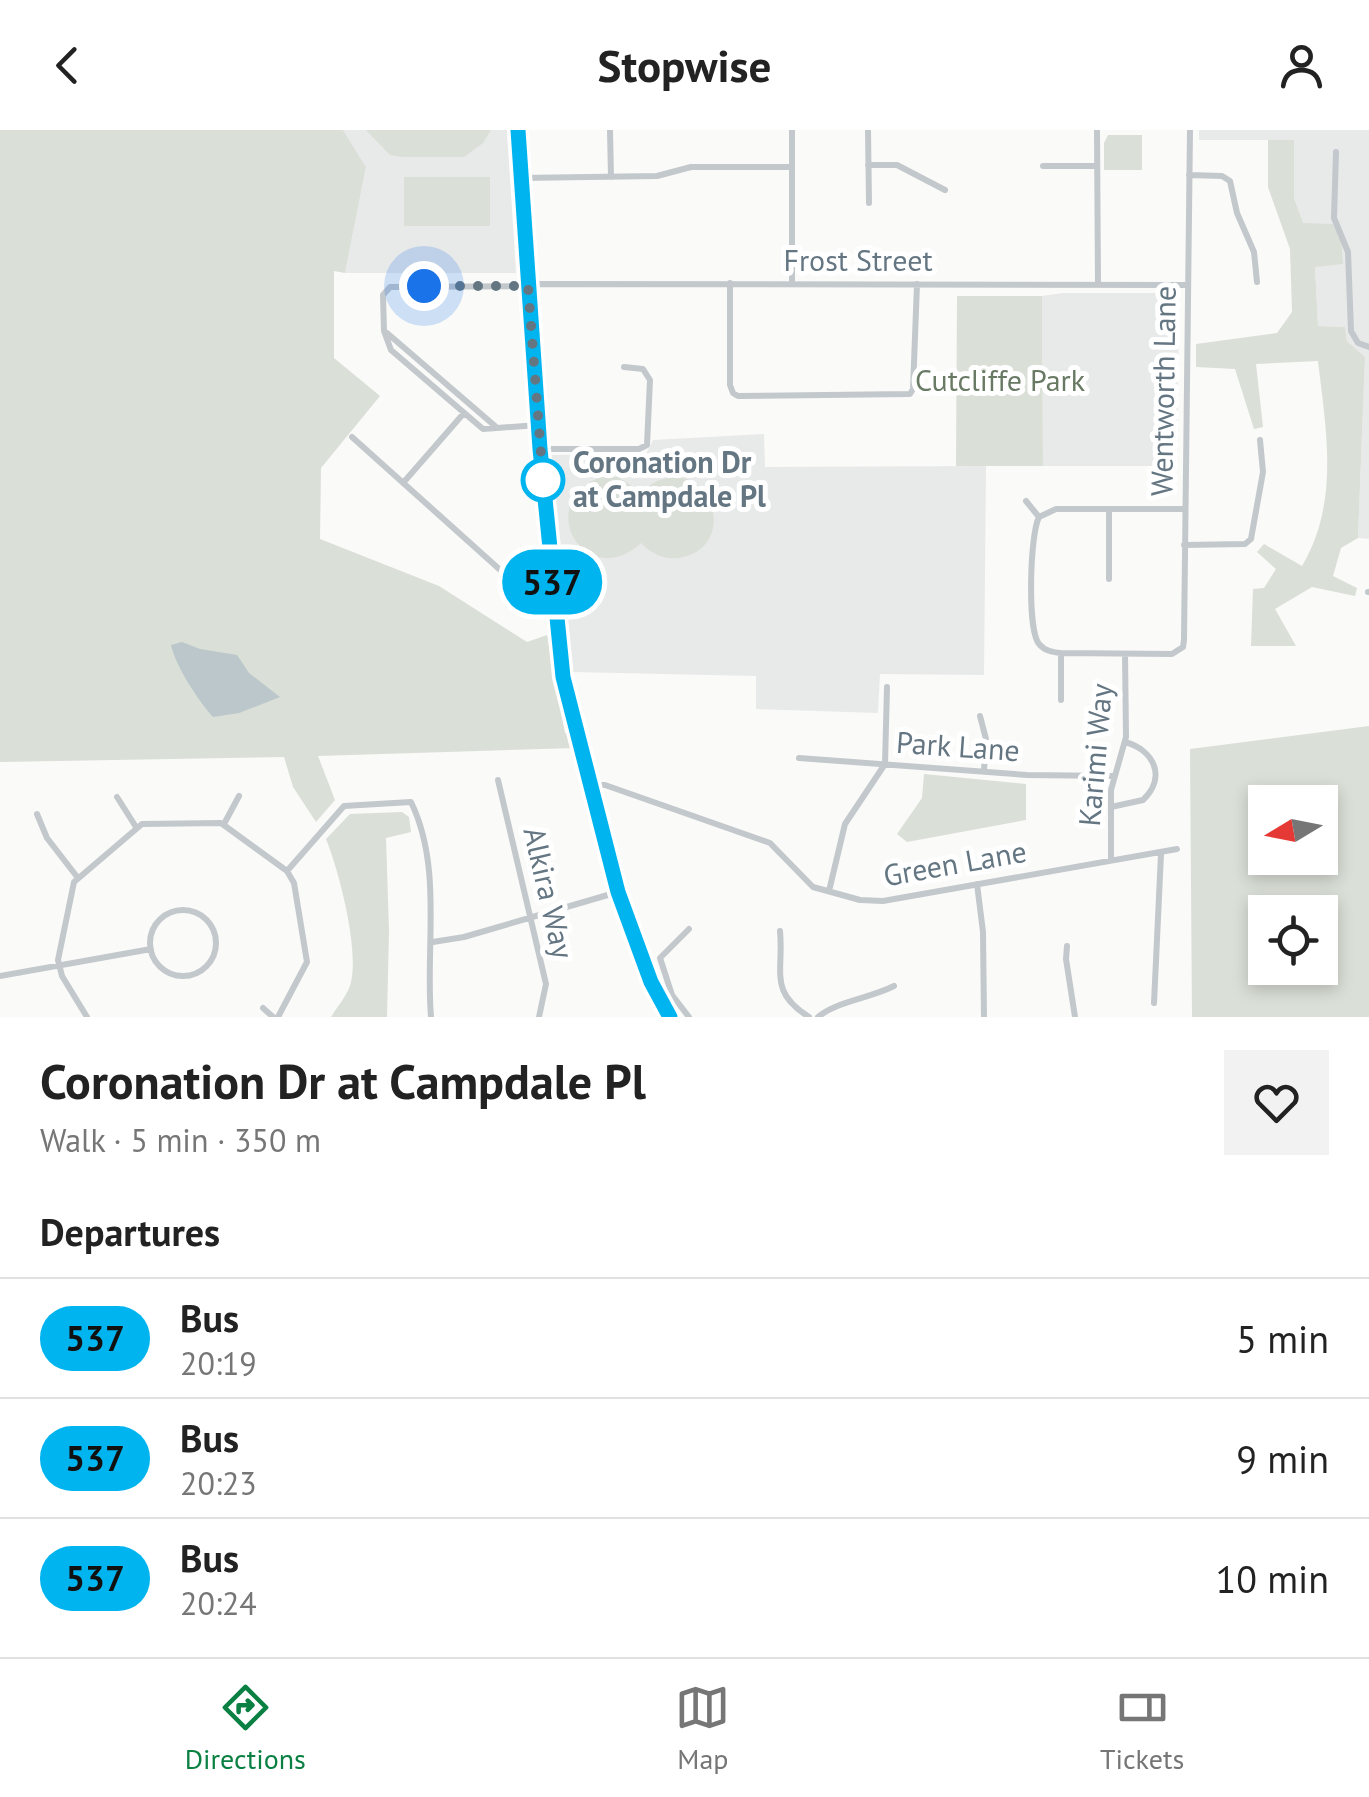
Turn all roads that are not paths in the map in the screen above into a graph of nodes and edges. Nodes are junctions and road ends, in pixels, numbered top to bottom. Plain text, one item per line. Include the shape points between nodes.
1 (518, 130) edge
2 (610, 130) edge
3 (792, 130) edge
4 (868, 130) edge
5 (1190, 130) edge
6 (1097, 131) edge
7 (1336, 152) dead end
8 (868, 165) junction
9 (1044, 166) dead end
10 (1097, 166) junction
11 (792, 167) junction
12 (1189, 175) junction
13 (611, 177) junction
14 (521, 178) junction
15 (945, 190) dead end
16 (869, 203) dead end
17 (1257, 282) dead end
18 (730, 283) junction
19 (792, 284) junction
20 (917, 284) junction
21 (1098, 284) junction
22 (528, 285) junction
23 (1188, 285) junction
24 (384, 331) junction
25 (1369, 347) edge
26 (624, 368) dead end
27 (470, 406) junction
28 (463, 414) junction
29 (538, 425) junction
30 (496, 426) junction
31 (352, 437) dead end
32 (1260, 440) dead end
33 (540, 449) junction
34 (402, 483) junction
35 (1026, 502) dead end
36 (1109, 508) junction
37 (1185, 509) junction
38 (1038, 517) junction
39 (1184, 544) junction
40 (552, 577) junction
41 (1109, 579) dead end
42 (514, 580) junction
43 (554, 598) junction
44 (1061, 654) junction
45 (1125, 654) junction
46 (887, 687) dead end
47 (1061, 700) dead end
48 (980, 716) dead end
49 (1125, 742) junction
50 (799, 758) dead end
51 (884, 764) junction
52 (984, 770) junction
53 (1114, 776) junction
54 (498, 780) dead end
55 (589, 786) junction
56 (239, 796) dead end
57 (117, 797) dead end
58 (1112, 806) junction
59 (37, 814) dead end
60 (224, 824) junction
61 (136, 827) junction
62 (1177, 849) dead end
63 (1162, 854) junction
64 (1111, 860) junction
65 (286, 871) junction
66 (78, 878) junction
67 (977, 884) junction
68 (830, 891) junction
69 (618, 892) junction
70 (531, 919) junction
71 (689, 929) dead end
72 (780, 931) dead end
73 (433, 942) junction
74 (1067, 946) dead end
75 (150, 950) junction
76 (58, 965) junction
77 (0, 976) edge
78 (894, 986) dead end
79 (1154, 1003) dead end
80 (263, 1008) dead end
81 (87, 1017) edge
82 (275, 1017) edge
83 (432, 1017) edge
84 (539, 1017) edge
85 (670, 1017) edge
86 (688, 1017) edge
87 (809, 1017) edge
88 (818, 1017) edge
89 (984, 1017) edge
90 (1075, 1017) edge

1 - 14 main road
2 - 13 street
3 - 11 street
4 - 8 street
5 - 12 street, Wentworth Lane
6 - 10 street
7 - 25 street via 1334,218 1348,252 1350,331
8 - 15 street via 897,165
8 - 16 street
9 - 10 street
10 - 21 street
11 - 13 street via 691,167
11 - 19 street
12 - 17 street via 1230,181
12 - 23 street, Wentworth Lane
13 - 14 street
14 - 22 main road
18 - 19 street, Frost Street
18 - 20 street via 730,385 738,396 910,394
18 - 22 street, Frost Street
19 - 20 street, Frost Street
20 - 21 street, Frost Street
21 - 23 street, Frost Street
22 - 24 street, Frost Street via 386,288
22 - 29 main road
23 - 37 street, Wentworth Lane
24 - 27 street
24 - 28 street via 391,350
26 - 33 street via 642,369 650,380 647,445
27 - 28 street
27 - 30 street
28 - 30 street via 482,429
28 - 34 street
29 - 30 street
29 - 33 main road
31 - 34 street
32 - 39 street via 1263,472 1251,539
33 - 40 main road
34 - 42 street
35 - 38 street
36 - 37 street
36 - 38 street via 1052,509
36 - 41 street
37 - 39 street, Wentworth Lane
38 - 44 street via 1033,632 1043,648
39 - 45 street, Wentworth Lane via 1180,651
40 - 42 street
40 - 43 main road
42 - 43 street via 536,599
43 - 55 main road via 563,677
44 - 45 street
44 - 47 street
45 - 49 street, Karimi Way
46 - 51 street
48 - 52 street
49 - 53 street, Karimi Way
49 - 58 street via 1150,756 1155,782 1143,800
50 - 51 street, Park Lane
51 - 52 street, Park Lane
51 - 68 street via 845,824
52 - 53 street, Park Lane
53 - 58 street, Karimi Way
54 - 70 street, Alkira Way
55 - 68 street, Green Lane via 605,785 770,843 807,882
55 - 69 main road
56 - 60 street
57 - 61 street
58 - 64 street, Karimi Way
59 - 66 street
60 - 61 street
60 - 65 street
61 - 66 street
62 - 63 street, Green Lane
63 - 64 street, Green Lane
63 - 79 street
64 - 67 street, Green Lane
65 - 73 street via 344,806 411,802 424,847
65 - 82 street via 308,962
66 - 76 street
67 - 68 street, Green Lane via 884,901
67 - 89 street
69 - 70 street
69 - 85 main road
70 - 73 street
70 - 84 street, Alkira Way via 546,984
71 - 86 street via 660,958 672,995
72 - 87 street via 781,988
73 - 83 street
74 - 90 street
75 - 75 street via 155,926 176,910 202,915 215,933 212,959 189,976 163,970
75 - 76 street
76 - 77 street
76 - 81 street
78 - 88 street
80 - 82 street

